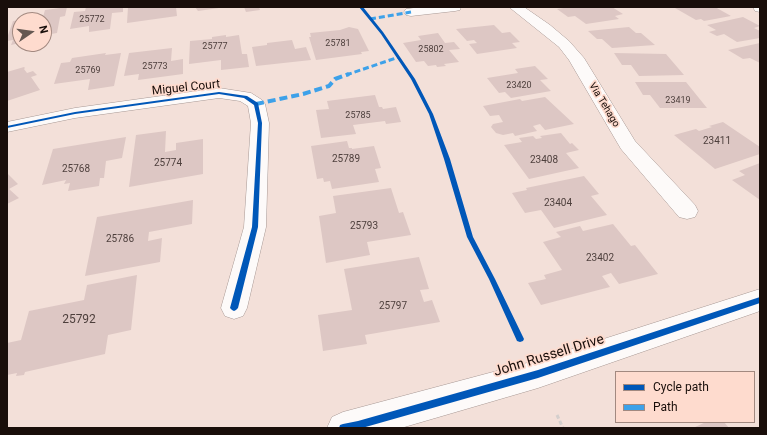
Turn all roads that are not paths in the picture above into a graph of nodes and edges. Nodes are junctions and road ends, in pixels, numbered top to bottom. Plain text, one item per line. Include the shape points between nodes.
1 (455, 7) edge
2 (515, 7) edge
3 (411, 12) dead end
4 (7, 127) edge
5 (687, 211) dead end
6 (760, 300) edge
7 (234, 308) dead end
8 (343, 428) edge

1 - 3 street
2 - 5 street, Via Tehago via 545,28 576,58 628,145
4 - 7 street, Miguel Court via 75,113 219,93 245,97 256,104 260,123 255,227
6 - 8 street, John Russell Drive via 538,374

